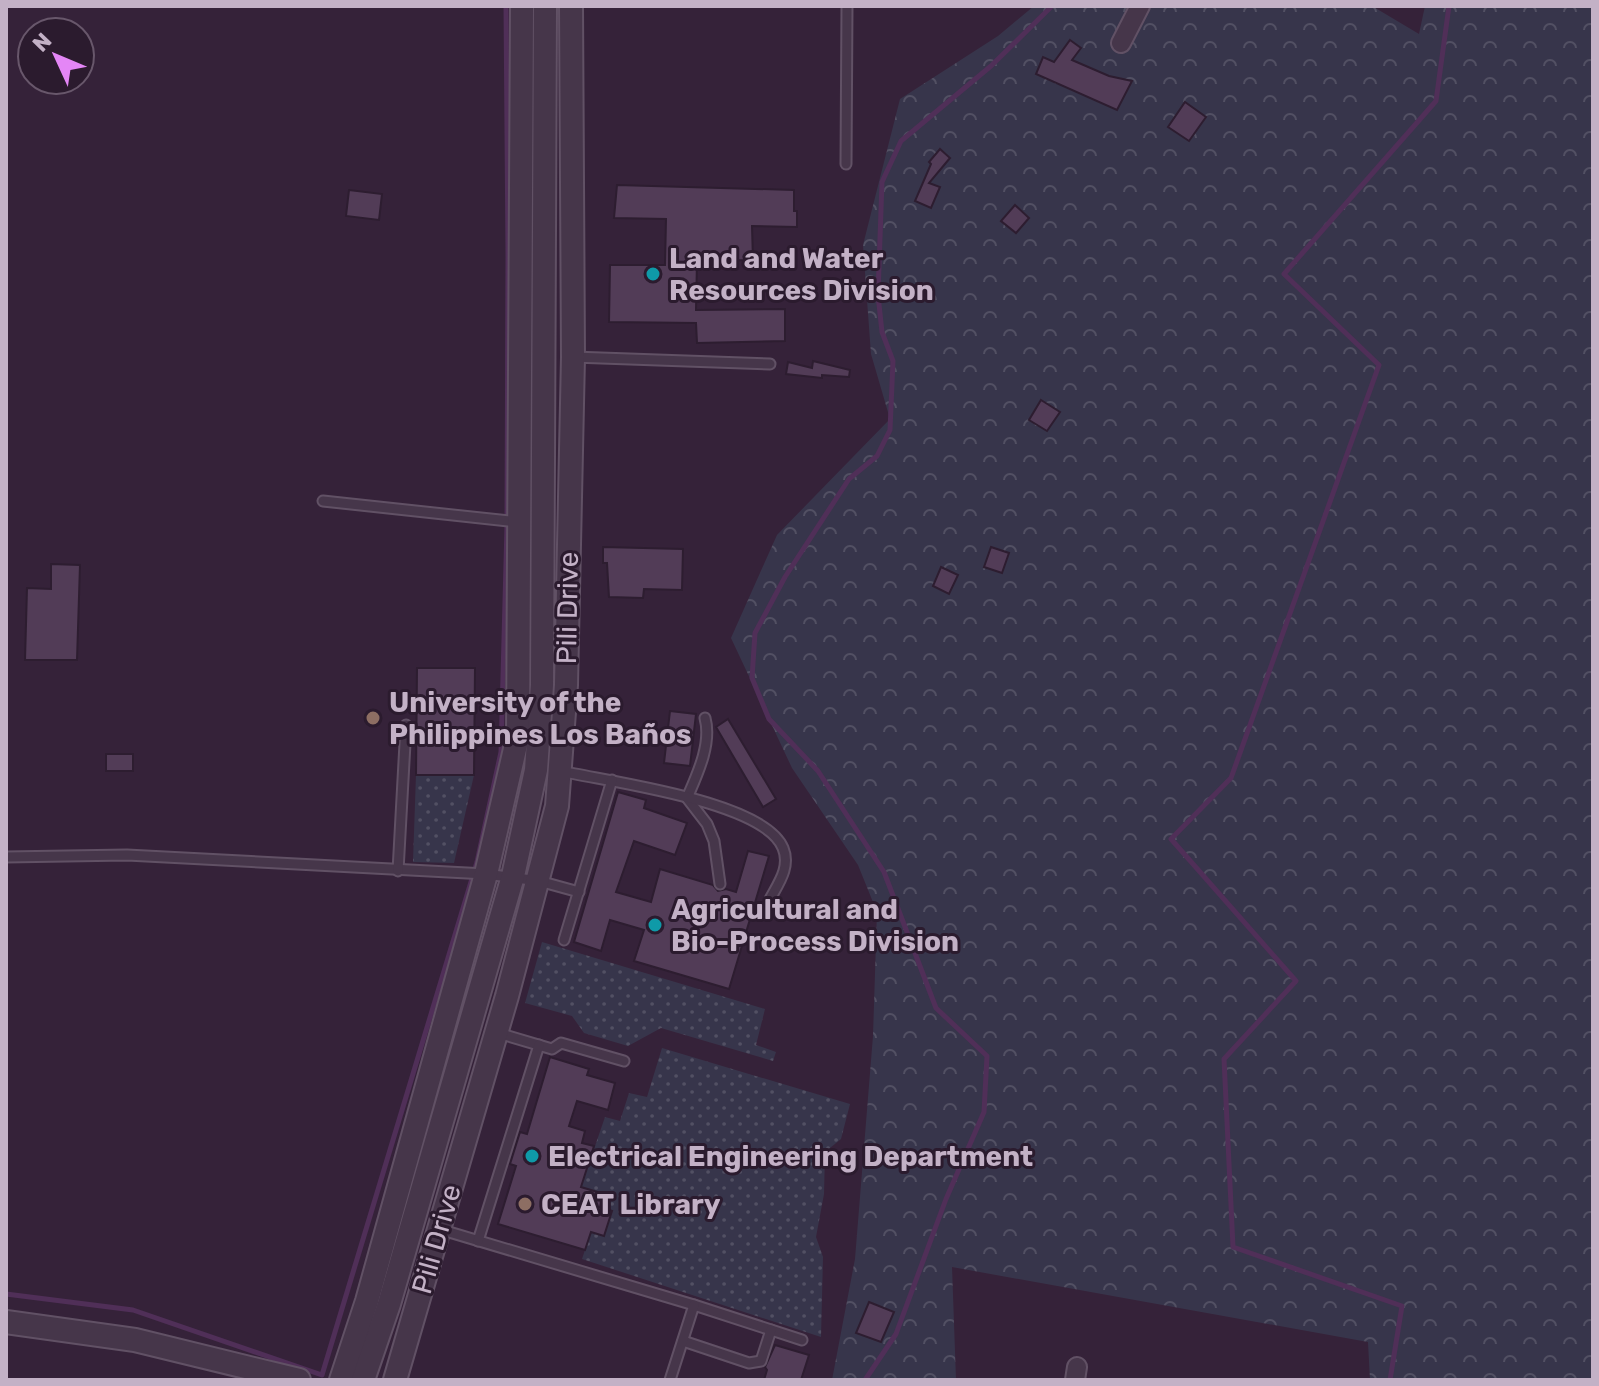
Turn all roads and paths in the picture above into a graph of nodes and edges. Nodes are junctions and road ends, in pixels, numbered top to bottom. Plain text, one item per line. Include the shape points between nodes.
1 (522, 6) edge
2 (545, 6) edge
3 (571, 6) edge
4 (847, 6) edge
5 (1140, 6) edge
6 (1121, 43) dead end
7 (846, 164) dead end
8 (573, 357) junction
9 (770, 364) dead end
10 (323, 501) dead end
11 (509, 521) junction
12 (543, 524) junction
13 (570, 526) junction
14 (519, 635) junction
15 (542, 637) junction
16 (705, 718) dead end
17 (406, 725) dead end
18 (512, 768) junction
19 (536, 770) junction
20 (562, 771) junction
21 (612, 780) junction
22 (687, 798) junction
23 (6, 857) edge
24 (398, 871) junction
25 (486, 874) junction
26 (513, 876) junction
27 (539, 881) junction
28 (720, 884) dead end
29 (579, 892) junction
30 (770, 899) dead end
31 (564, 940) dead end
32 (496, 1032) junction
33 (539, 1045) junction
34 (624, 1061) dead end
35 (439, 1229) junction
36 (478, 1241) junction
37 (694, 1305) junction
38 (6, 1322) edge
39 (771, 1330) junction
40 (802, 1340) dead end
41 (683, 1341) junction
42 (299, 1380) edge
43 (341, 1380) edge
44 (363, 1380) edge
45 (395, 1380) edge
46 (670, 1380) edge

1 - 11 street
2 - 12 street
3 - 8 street, Pili Drive
4 - 7 lane
5 - 6 street
8 - 9 lane
8 - 13 street, Pili Drive
10 - 11 lane
11 - 12 lane
11 - 14 street
12 - 13 lane
12 - 15 street
13 - 20 street, Pili Drive
14 - 15 lane
14 - 18 street via 518,736
15 - 19 street
16 - 22 lane via 702,760
17 - 24 lane
18 - 19 lane
18 - 25 street
19 - 20 lane
19 - 26 street
20 - 21 lane
20 - 27 street, Pili Drive
21 - 22 lane
21 - 29 lane
22 - 28 lane via 714,841
22 - 30 lane via 748,816 778,839 786,866
23 - 24 lane via 127,855
24 - 25 lane
25 - 26 lane
25 - 43 street
26 - 27 lane
26 - 44 street
27 - 29 lane
27 - 32 street, Pili Drive
29 - 31 lane
32 - 33 lane
32 - 35 street, Pili Drive
33 - 34 lane via 552,1049 561,1043
33 - 36 lane
35 - 36 lane
35 - 45 street, Pili Drive
36 - 37 lane
37 - 39 lane
37 - 41 lane
38 - 42 street via 135,1340
39 - 40 lane
39 - 41 lane via 761,1361 749,1363
41 - 46 lane

